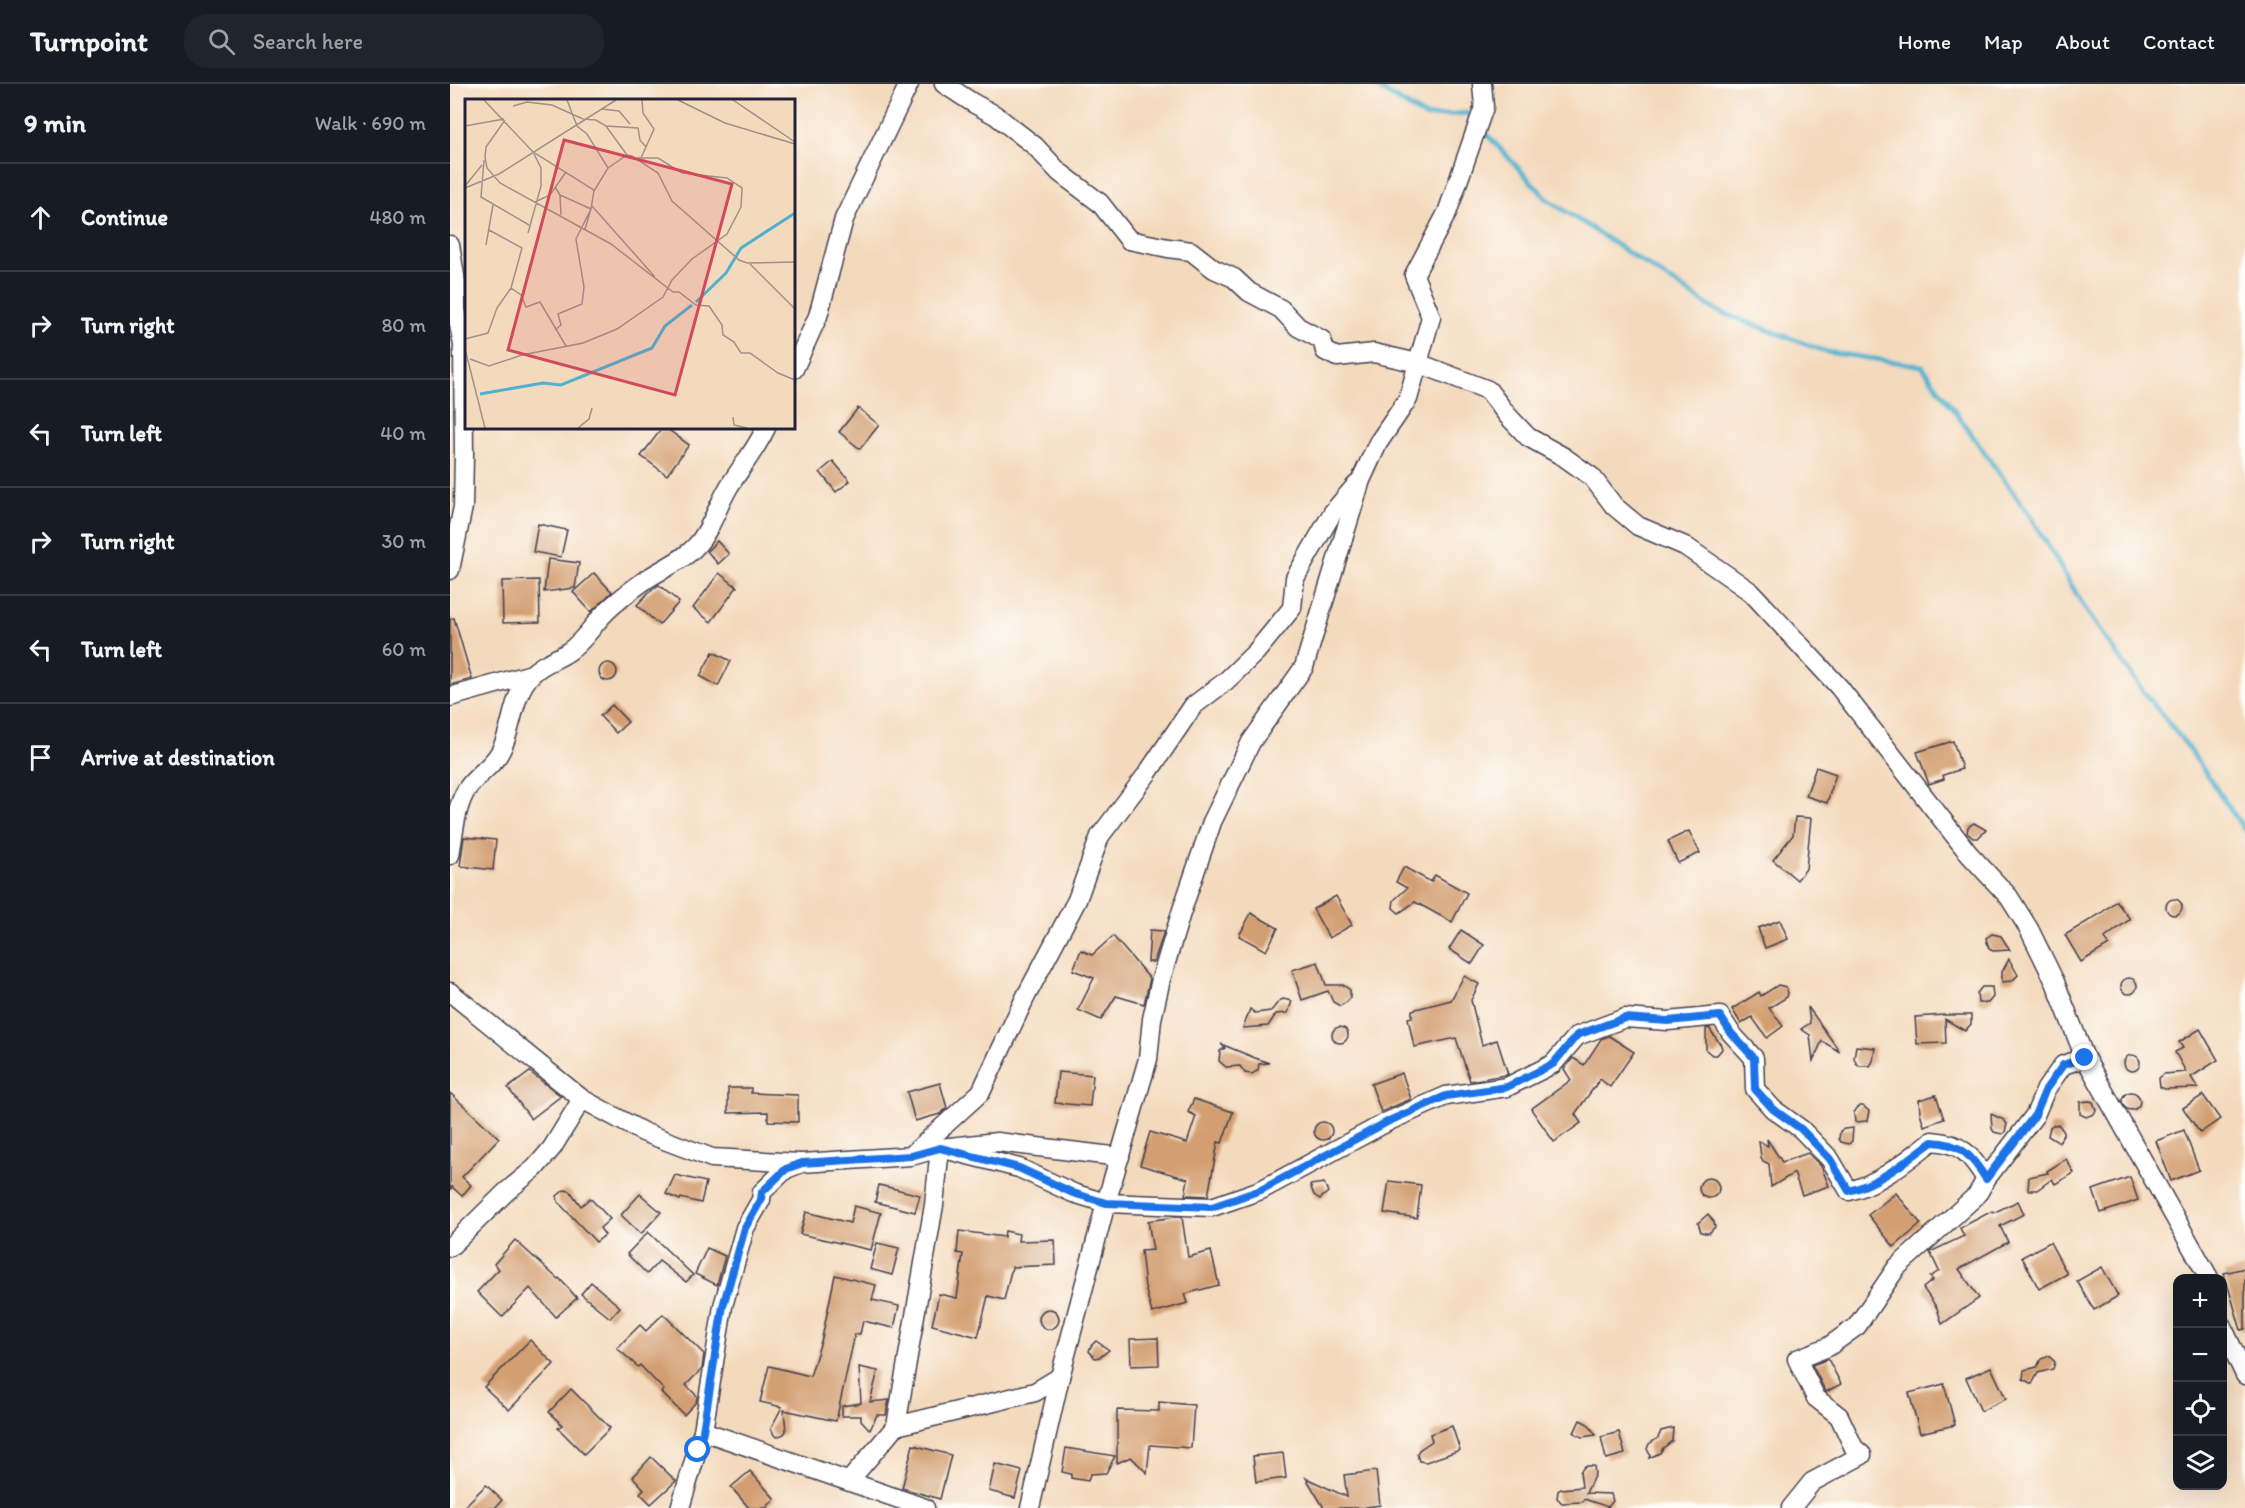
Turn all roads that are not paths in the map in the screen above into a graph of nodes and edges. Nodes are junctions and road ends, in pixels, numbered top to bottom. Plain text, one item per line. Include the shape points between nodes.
1 (909, 84) edge
2 (944, 84) edge
3 (1482, 84) edge
4 (450, 244) edge
5 (1418, 363) junction
6 (795, 367) edge
7 (766, 429) edge
8 (1361, 480) junction
9 (450, 570) edge
10 (532, 674) junction
11 (450, 697) edge
12 (450, 855) edge
13 (450, 992) edge
14 (2085, 1058) junction
15 (582, 1099) junction
16 (940, 1148) junction
17 (911, 1156) junction
18 (1120, 1157) junction
19 (802, 1163) junction
20 (1986, 1179) junction
21 (1106, 1203) junction
22 (450, 1247) edge
23 (2207, 1274) edge
24 (2224, 1328) edge
25 (2245, 1375) edge
26 (1060, 1377) junction
27 (896, 1426) junction
28 (703, 1431) junction
29 (849, 1480) junction
30 (680, 1508) edge
31 (925, 1508) edge
32 (1030, 1508) edge
33 (1791, 1508) edge

1 - 6 street via 844,219 818,316
2 - 5 street via 995,115 1035,146 1071,183 1100,202 1129,240 1191,250 1249,292 1281,309 1298,327 1322,340 1325,351 1336,357 1374,353
3 - 5 street via 1484,107 1447,213 1414,275 1431,317
4 - 9 street via 463,345 464,444 463,507
5 - 8 street via 1408,399 1378,443
5 - 14 street via 1488,390 1528,437 1592,477 1614,506 1638,526 1685,546 1751,592 1839,687 1969,854 2009,897 2055,982
7 - 10 street via 697,545 603,614 568,652
8 - 17 street via 1333,512 1295,578 1292,608 1256,652 1193,706 1100,836 1077,900 981,1092
8 - 18 street via 1304,667 1251,742 1212,822 1161,979 1148,1059
10 - 11 street
10 - 12 street via 519,694 500,753 466,790
13 - 15 street
14 - 20 street via 2063,1065 2046,1089 2035,1115
14 - 23 street
15 - 19 street via 643,1132 712,1158
15 - 22 street via 535,1168
16 - 17 street
16 - 18 street via 997,1142
16 - 21 street via 1019,1168 1073,1193
16 - 27 street
17 - 19 street
18 - 21 street
19 - 28 street via 786,1169 762,1192 745,1228 723,1306
20 - 21 street via 1971,1156 1947,1142 1932,1142 1867,1186 1849,1191 1830,1159 1755,1089 1754,1058 1720,1016 1668,1021 1625,1018 1577,1035 1553,1064 1507,1087 1446,1096 1389,1121 1261,1190 1212,1207
20 - 33 street via 1977,1195 1897,1267 1857,1326 1828,1347 1797,1359 1816,1398 1839,1416 1854,1448 1862,1455 1812,1482
21 - 26 street
24 - 25 street
26 - 27 street via 1035,1392
26 - 32 street
27 - 29 street
28 - 29 street
28 - 30 street
29 - 31 street

